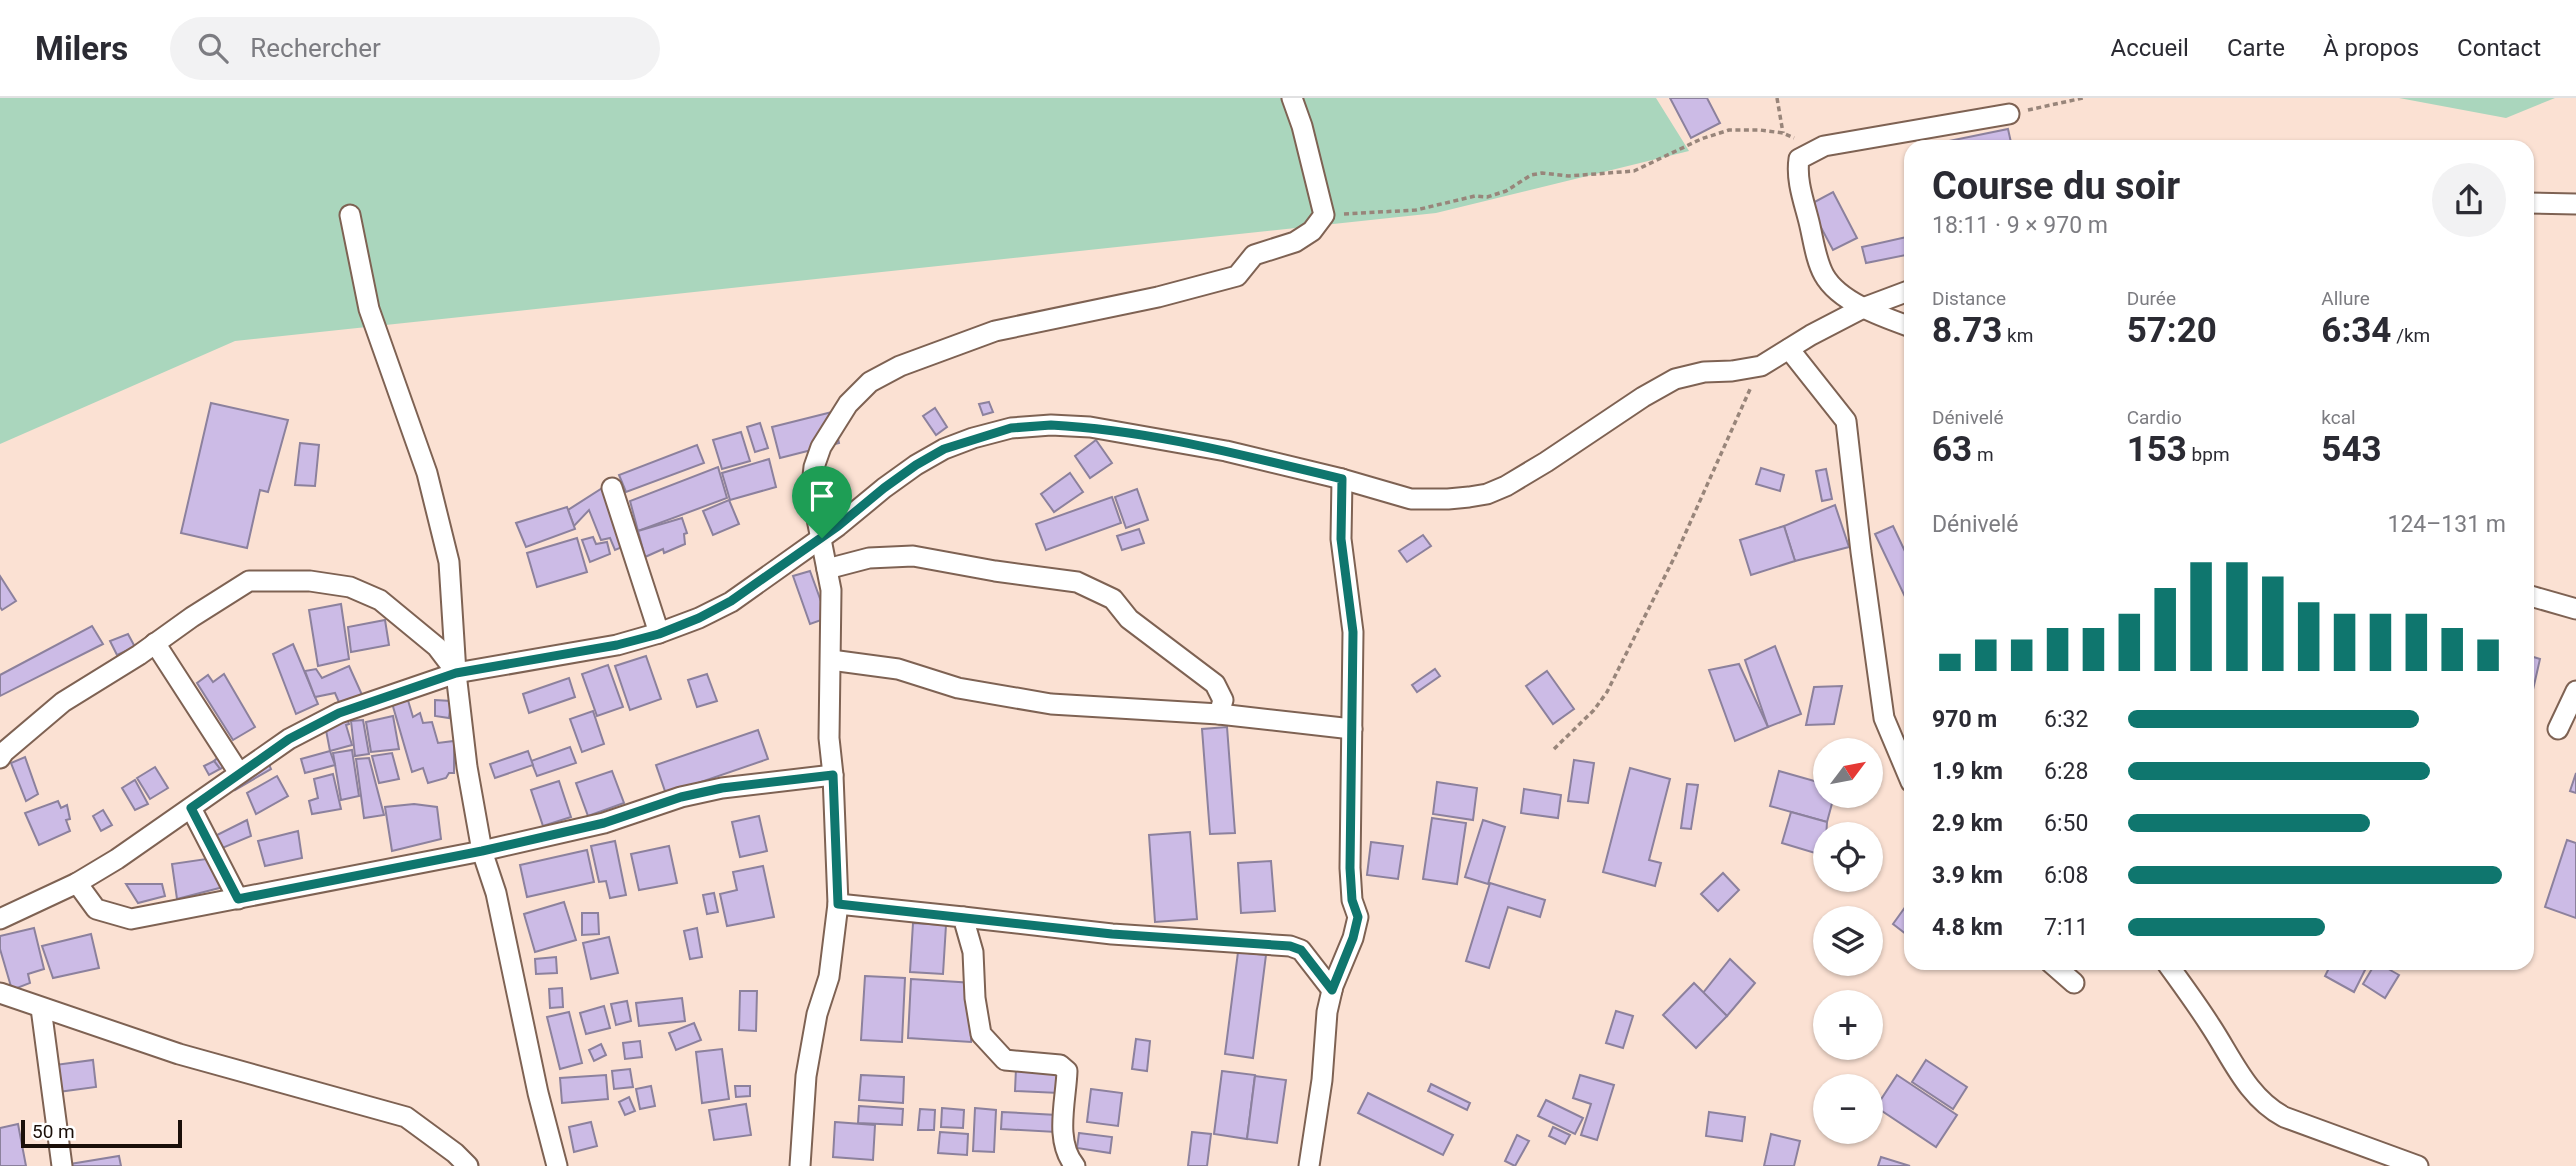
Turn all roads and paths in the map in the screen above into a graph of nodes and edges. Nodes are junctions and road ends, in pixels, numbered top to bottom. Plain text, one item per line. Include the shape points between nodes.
1 (1292, 98) edge
2 (1777, 98) edge
3 (2083, 98) edge
4 (2009, 114) joint
5 (1783, 134) junction
6 (1824, 146) junction
7 (2534, 203) edge
8 (2576, 204) edge
9 (350, 215) dead end
10 (1324, 215) junction
11 (1904, 293) edge
12 (1863, 308) junction
13 (1904, 324) edge
14 (1790, 349) junction
15 (1761, 366) junction
16 (1342, 479) junction
17 (612, 488) dead end
18 (822, 538) junction
19 (827, 569) junction
20 (2534, 597) edge
21 (2576, 609) edge
22 (659, 634) junction
23 (155, 643) junction
24 (831, 660) junction
25 (456, 673) junction
26 (2576, 691) edge
27 (1219, 714) junction
28 (1352, 729) junction
29 (2558, 729) dead end
30 (1554, 749) dead end
31 (0, 758) edge
32 (1904, 765) edge
33 (239, 773) junction
34 (833, 775) junction
35 (191, 808) junction
36 (482, 851) junction
37 (77, 883) junction
38 (238, 899) junction
39 (838, 904) junction
40 (963, 917) junction
41 (0, 919) edge
42 (2059, 970) edge
43 (2172, 970) edge
44 (2074, 983) dead end
45 (1332, 990) junction
46 (0, 993) edge
47 (41, 1008) junction
48 (62, 1166) edge
49 (468, 1166) edge
50 (557, 1166) edge
51 (800, 1166) edge
52 (1075, 1166) edge
53 (1310, 1166) edge
54 (2418, 1166) edge

1 - 10 street
2 - 5 path
3 - 4 path
4 - 6 street
5 - 6 path
5 - 10 path via 1729,130 1634,171 1569,176 1542,173 1487,197 1416,210
6 - 12 street via 1799,159 1797,170 1822,273 1832,287
7 - 8 street
9 - 25 street via 369,309 427,473 446,549
10 - 18 street via 1312,231 1295,242 1254,256 1237,276 995,331 928,354 870,382 848,404 814,467 814,500
11 - 12 street
12 - 13 street
12 - 14 street
14 - 15 street
14 - 32 street via 1846,421 1884,718
15 - 16 street via 1675,380 1488,494 1411,499
15 - 30 path via 1607,692
16 - 18 street via 1133,433 1051,425 1011,428 944,449 916,465
16 - 28 street via 1341,539 1353,632
17 - 22 street
18 - 19 street
18 - 22 street via 731,601
19 - 24 street
19 - 27 street via 869,558 913,556 1077,582 1113,599 1129,619 1214,684 1223,700
20 - 21 street
22 - 25 street
23 - 25 street via 249,582 310,581 351,587 380,600 437,647
23 - 31 street via 62,702
23 - 33 street
24 - 27 street via 898,668 958,688 1051,704
24 - 34 street
25 - 33 street via 315,724
25 - 36 street
26 - 29 street
27 - 28 street
28 - 45 street via 1350,868 1358,917
33 - 35 street
34 - 36 street via 691,794 604,823
34 - 39 street
35 - 37 street
35 - 38 street
36 - 38 street
36 - 50 street via 496,893
37 - 38 street via 96,909 131,919
37 - 41 street
39 - 40 street
39 - 51 street via 829,977 806,1076
40 - 45 street via 1112,934 1290,946 1301,950
40 - 52 street via 972,951 981,1034 1005,1060 1060,1065 1066,1071 1065,1150
42 - 44 street
43 - 54 street via 2264,1104 2284,1117
45 - 53 street
46 - 47 street
47 - 48 street
47 - 49 street via 179,1054 406,1117

